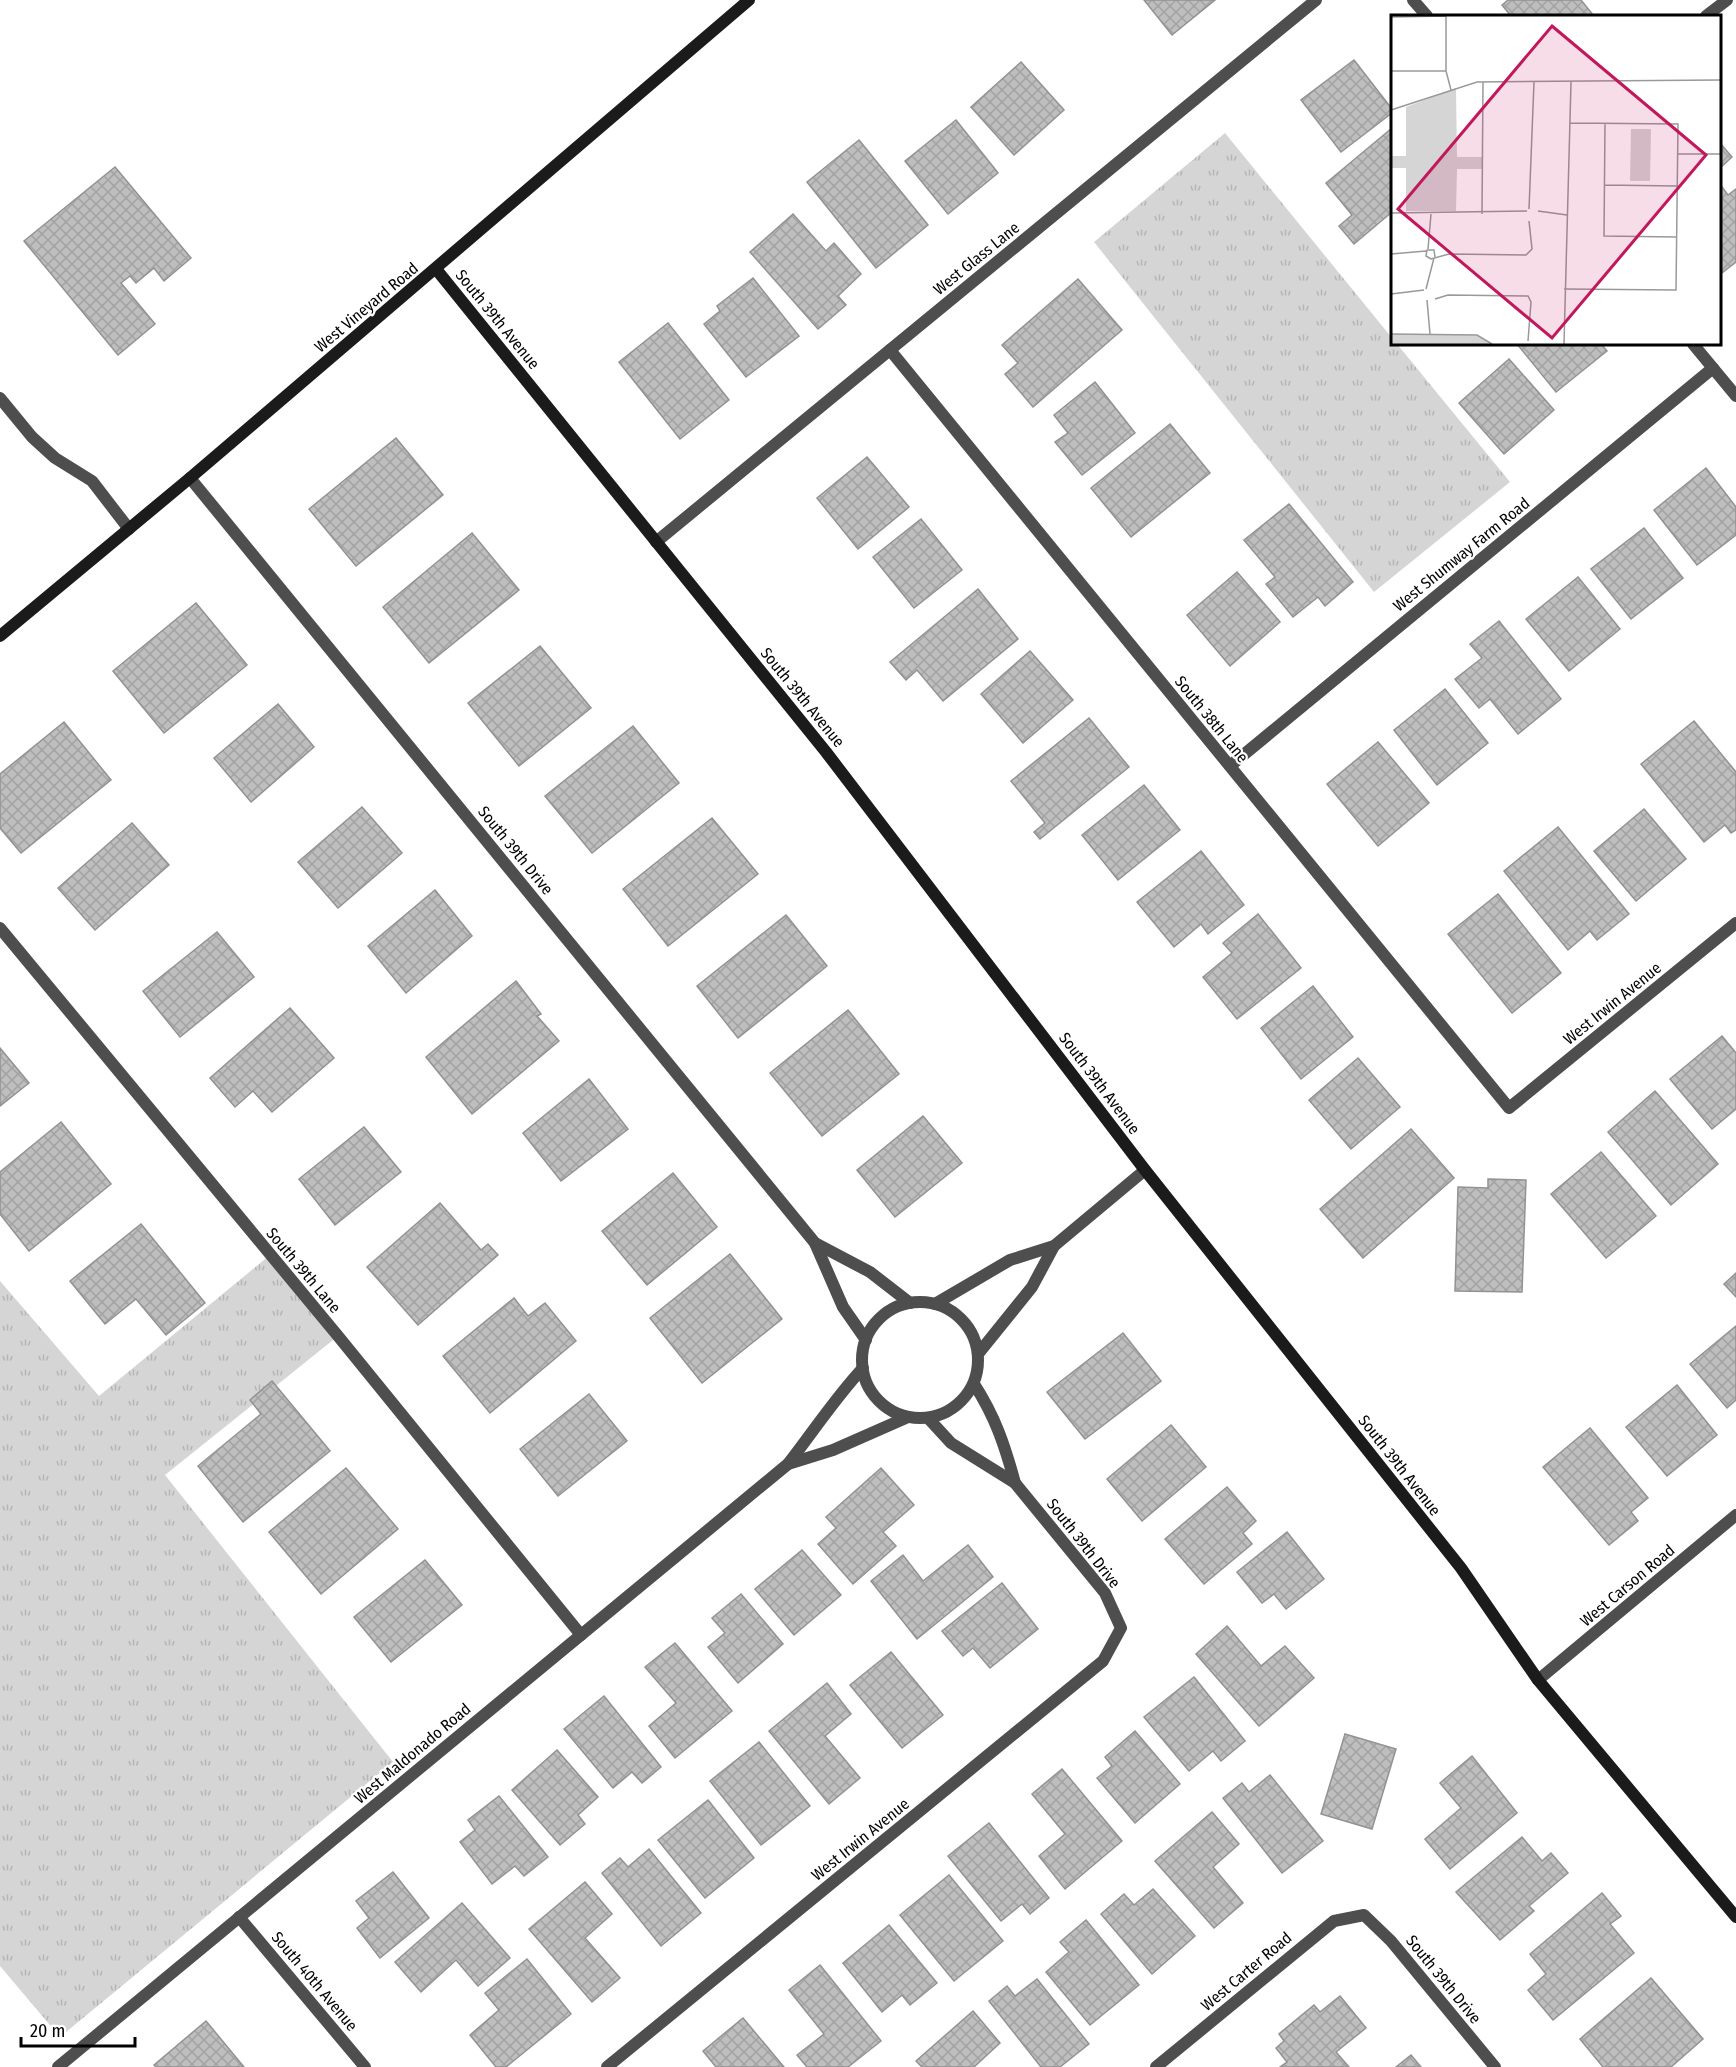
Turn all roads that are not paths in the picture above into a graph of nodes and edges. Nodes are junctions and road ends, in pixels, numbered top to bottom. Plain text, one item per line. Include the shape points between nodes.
1 (749, 0) edge
2 (1316, 0) edge
3 (1413, 0) edge
4 (1727, 0) edge
5 (1425, 15) edge
6 (1707, 15) edge
7 (436, 269) junction
8 (1694, 345) edge
9 (890, 350) junction
10 (1713, 368) junction
11 (1736, 396) edge
12 (0, 398) edge
13 (190, 478) junction
14 (129, 529) junction
15 (656, 542) junction
16 (0, 636) edge
17 (1230, 766) junction
18 (1736, 923) edge
19 (0, 928) edge
20 (1509, 1108) joint
21 (1145, 1170) junction
22 (816, 1243) junction
23 (1054, 1246) junction
24 (910, 1303) junction
25 (935, 1304) junction
26 (866, 1340) junction
27 (978, 1354) junction
28 (863, 1368) junction
29 (974, 1384) junction
30 (908, 1417) junction
31 (928, 1418) junction
32 (788, 1464) junction
33 (1015, 1483) junction
34 (1736, 1515) edge
35 (1121, 1628) joint
36 (581, 1635) junction
37 (1538, 1680) junction
38 (1364, 1915) joint
39 (239, 1917) junction
40 (1736, 1917) edge
41 (58, 2067) edge
42 (365, 2067) edge
43 (607, 2067) edge
44 (1156, 2067) edge
45 (1495, 2067) edge

1 - 7 street, West Vineyard Road
2 - 9 street, West Glass Lane
3 - 5 street
4 - 6 street
7 - 13 street, West Vineyard Road
7 - 15 street, South 39th Avenue
8 - 10 street
9 - 15 street, West Glass Lane
9 - 17 street, South 38th Lane
10 - 11 street
10 - 17 street, West Shumway Farm Road
12 - 14 street via 55,458 92,481
13 - 14 street, West Vineyard Road
13 - 22 street, South 39th Drive
14 - 16 street, West Vineyard Road
15 - 21 street, South 39th Avenue via 826,752
17 - 20 street, South 38th Lane
18 - 20 street, West Irwin Avenue
19 - 36 street, South 39th Lane
21 - 23 street
21 - 37 street, South 39th Avenue via 1461,1568
22 - 24 street, South 39th Drive via 870,1272
22 - 26 street, South 39th Drive via 843,1307
23 - 25 street via 1010,1260
23 - 27 street via 1032,1287
24 - 25 street
24 - 26 street via 883,1316
25 - 27 street via 965,1322
26 - 28 street
27 - 29 street
28 - 30 street via 878,1400 891,1411
28 - 32 street, West Maldonado Road
29 - 31 street via 963,1400 947,1412
29 - 33 street, South 39th Drive via 990,1408
30 - 31 street
30 - 32 street, West Maldonado Road via 832,1450
31 - 33 street, South 39th Drive via 951,1443
32 - 36 street, West Maldonado Road
33 - 35 street, South 39th Drive via 1105,1593
34 - 37 street, West Carson Road
35 - 43 street, West Irwin Avenue via 1103,1661
36 - 39 street, West Maldonado Road
37 - 40 street, South 39th Avenue
38 - 44 street, West Carter Road via 1334,1921
38 - 45 street, South 39th Drive via 1391,1941
39 - 41 street, West Maldonado Road
39 - 42 street, South 40th Avenue

